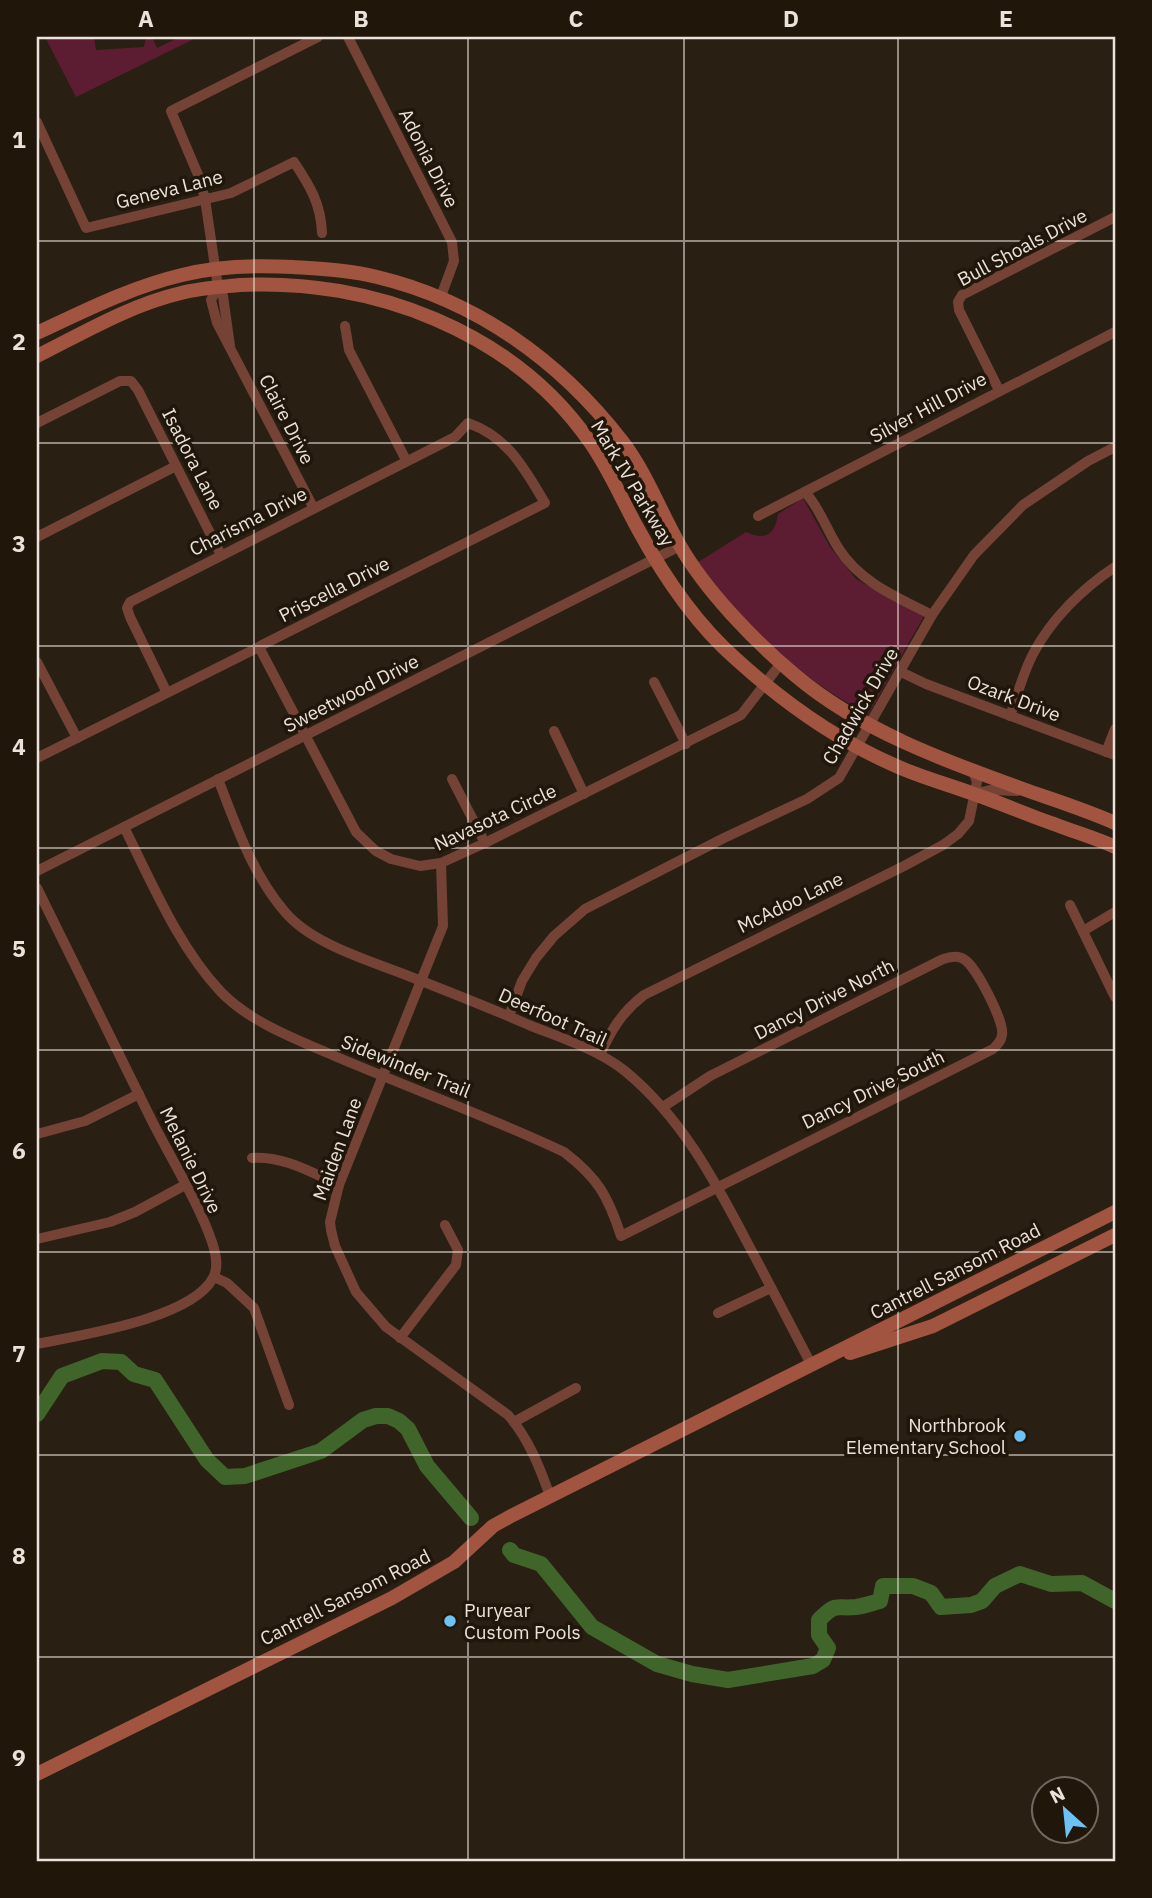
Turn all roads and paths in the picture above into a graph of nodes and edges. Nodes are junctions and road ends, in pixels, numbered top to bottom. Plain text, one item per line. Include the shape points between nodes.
1 (318, 37) edge
2 (348, 37) edge
3 (37, 122) edge
4 (205, 199) junction
5 (1115, 217) edge
6 (322, 233) dead end
7 (216, 269) junction
8 (218, 287) junction
9 (440, 299) junction
10 (345, 326) dead end
11 (1115, 332) edge
12 (37, 333) edge
13 (37, 356) edge
14 (999, 390) junction
15 (37, 423) edge
16 (468, 423) joint
17 (1115, 447) edge
18 (406, 460) junction
19 (176, 466) junction
20 (805, 492) junction
21 (313, 507) junction
22 (758, 516) dead end
23 (37, 537) edge
24 (680, 546) junction
25 (221, 555) junction
26 (656, 558) junction
27 (1115, 567) edge
28 (932, 615) junction
29 (259, 647) junction
30 (37, 662) edge
31 (781, 663) junction
32 (901, 673) junction
33 (654, 682) dead end
34 (765, 684) junction
35 (167, 693) junction
36 (1010, 716) junction
37 (870, 725) junction
38 (1115, 729) edge
39 (554, 731) dead end
40 (305, 735) junction
41 (77, 738) junction
42 (686, 744) junction
43 (858, 746) junction
44 (1110, 753) edge
45 (37, 758) edge
46 (973, 771) junction
47 (218, 779) junction
48 (452, 779) dead end
49 (1028, 791) junction
50 (584, 794) junction
51 (973, 794) junction
52 (1115, 823) edge
53 (124, 827) junction
54 (485, 844) junction
55 (1115, 848) edge
56 (441, 863) junction
57 (37, 871) edge
58 (37, 888) edge
59 (1070, 905) dead end
60 (1115, 912) edge
61 (1083, 931) junction
62 (421, 981) junction
63 (1115, 997) edge
64 (989, 998) joint
65 (509, 1016) junction
66 (600, 1055) junction
67 (383, 1077) junction
68 (139, 1094) junction
69 (663, 1107) junction
70 (37, 1134) edge
71 (252, 1158) dead end
72 (185, 1185) junction
73 (339, 1185) junction
74 (718, 1185) junction
75 (1115, 1212) edge
76 (1100, 1219) junction
77 (445, 1225) dead end
78 (1113, 1236) edge
79 (37, 1239) edge
80 (214, 1277) junction
81 (771, 1288) junction
82 (931, 1305) junction
83 (718, 1313) dead end
84 (940, 1322) junction
85 (400, 1338) junction
86 (37, 1344) edge
87 (811, 1364) junction
88 (576, 1388) dead end
89 (289, 1405) dead end
90 (514, 1422) junction
91 (550, 1496) junction
92 (37, 1774) edge

1 - 4 street, Claire Drive via 171,111
2 - 9 street, Adonia Drive via 452,242 454,261
3 - 4 street, Geneva Lane via 86,228
4 - 6 street, Geneva Lane via 231,193 294,162 314,195
4 - 7 street, Claire Drive
5 - 14 street, Bull Shoals Drive via 965,292 960,299 959,310
7 - 8 street, Claire Drive
7 - 9 main road, Mark IV Parkway via 335,269 377,277
7 - 12 main road, Mark IV Parkway via 125,292
8 - 13 main road, Mark IV Parkway via 182,292 140,306
8 - 21 street, Claire Drive via 230,346
8 - 26 main road, Mark IV Parkway via 314,286 361,294 457,330 517,367 590,442
9 - 24 main road, Mark IV Parkway via 488,321 538,353 579,390 625,444
10 - 18 street via 349,351
11 - 14 street, Silver Hill Drive
14 - 20 street, Silver Hill Drive
15 - 19 street, Isadora Lane via 120,381 131,380
16 - 18 street, Charisma Drive via 455,436
16 - 29 street, Priscella Drive via 488,430 519,460 545,503
17 - 28 street, Chadwick Drive via 1023,505 975,555
18 - 21 street, Charisma Drive
19 - 23 street
19 - 25 street, Isadora Lane
20 - 22 street, Silver Hill Drive
20 - 28 street via 849,564 883,590
21 - 25 street, Charisma Drive
24 - 26 street, Sweetwood Drive
24 - 31 main road, Mark IV Parkway via 715,595
25 - 35 street, Charisma Drive via 130,602 127,608
26 - 34 main road, Mark IV Parkway via 684,601 733,657
26 - 40 street, Sweetwood Drive
27 - 36 street via 1060,615 1033,654
28 - 32 street, Chadwick Drive
29 - 35 street, Priscella Drive
29 - 40 street, Navasota Circle
30 - 41 street
31 - 34 street, Navasota Circle
31 - 37 main road, Mark IV Parkway via 814,691
32 - 36 street, Ozark Drive
32 - 37 street, Chadwick Drive
33 - 42 street
34 - 42 street, Navasota Circle via 741,715
34 - 43 main road, Mark IV Parkway
35 - 41 street, Priscella Drive
36 - 44 street, Ozark Drive
37 - 43 street, Chadwick Drive
37 - 46 main road, Mark IV Parkway
38 - 44 street
39 - 50 street
40 - 47 street, Sweetwood Drive
40 - 56 street, Navasota Circle via 356,832 367,843 405,864
41 - 45 street, Priscella Drive
42 - 50 street, Navasota Circle
43 - 51 main road, Mark IV Parkway via 892,765
43 - 65 street, Chadwick Drive via 839,778 807,799 585,909 536,958
46 - 49 main road, Mark IV Parkway
46 - 51 street, McAdoo Lane via 977,782
47 - 53 street, Sweetwood Drive
47 - 62 street, Deerfoot Trail via 260,875 285,912 327,941
48 - 54 street
49 - 51 street
49 - 52 main road, Mark IV Parkway
50 - 54 street, Navasota Circle
51 - 55 main road, Mark IV Parkway
51 - 66 street, McAdoo Lane via 969,821 943,845 644,995 611,1028
53 - 57 street, Sweetwood Drive
53 - 67 street, Sidewinder Trail via 191,953 222,993 257,1019
54 - 56 street, Navasota Circle
56 - 62 street, Maiden Lane via 443,926
58 - 68 street, Melanie Drive
59 - 61 street
60 - 61 street
61 - 63 street
62 - 65 street, Deerfoot Trail
62 - 67 street, Maiden Lane
64 - 69 street, Dancy Drive North via 966,960 955,956 943,959 710,1076
64 - 74 street, Dancy Drive South via 1003,1031 993,1049
65 - 66 street, Deerfoot Trail
66 - 69 street, Deerfoot Trail
67 - 73 street, Maiden Lane
67 - 74 street, Sidewinder Trail via 564,1152 595,1179 611,1204 621,1236
68 - 70 street via 85,1121
68 - 72 street, Melanie Drive
69 - 74 street, Deerfoot Trail
71 - 73 street via 303,1168
72 - 79 street via 110,1222
72 - 80 street, Melanie Drive via 211,1240 217,1260
73 - 85 street, Maiden Lane via 330,1222 335,1245 356,1292
74 - 81 street, Deerfoot Trail
75 - 76 main road, Cantrell Sansom Road
76 - 78 main road
76 - 82 main road, Cantrell Sansom Road
77 - 85 street via 458,1250 456,1265
78 - 84 main road, Cantrell Sansom Road
80 - 86 street via 201,1292 159,1315
80 - 89 street via 254,1308
81 - 83 street
81 - 87 street, Deerfoot Trail
82 - 84 main road
82 - 87 main road, Cantrell Sansom Road
84 - 87 main road, Cantrell Sansom Road
85 - 90 street, Maiden Lane
87 - 91 main road, Cantrell Sansom Road
88 - 90 street
90 - 91 street, Maiden Lane
91 - 92 main road, Cantrell Sansom Road via 493,1526 454,1562 392,1598

